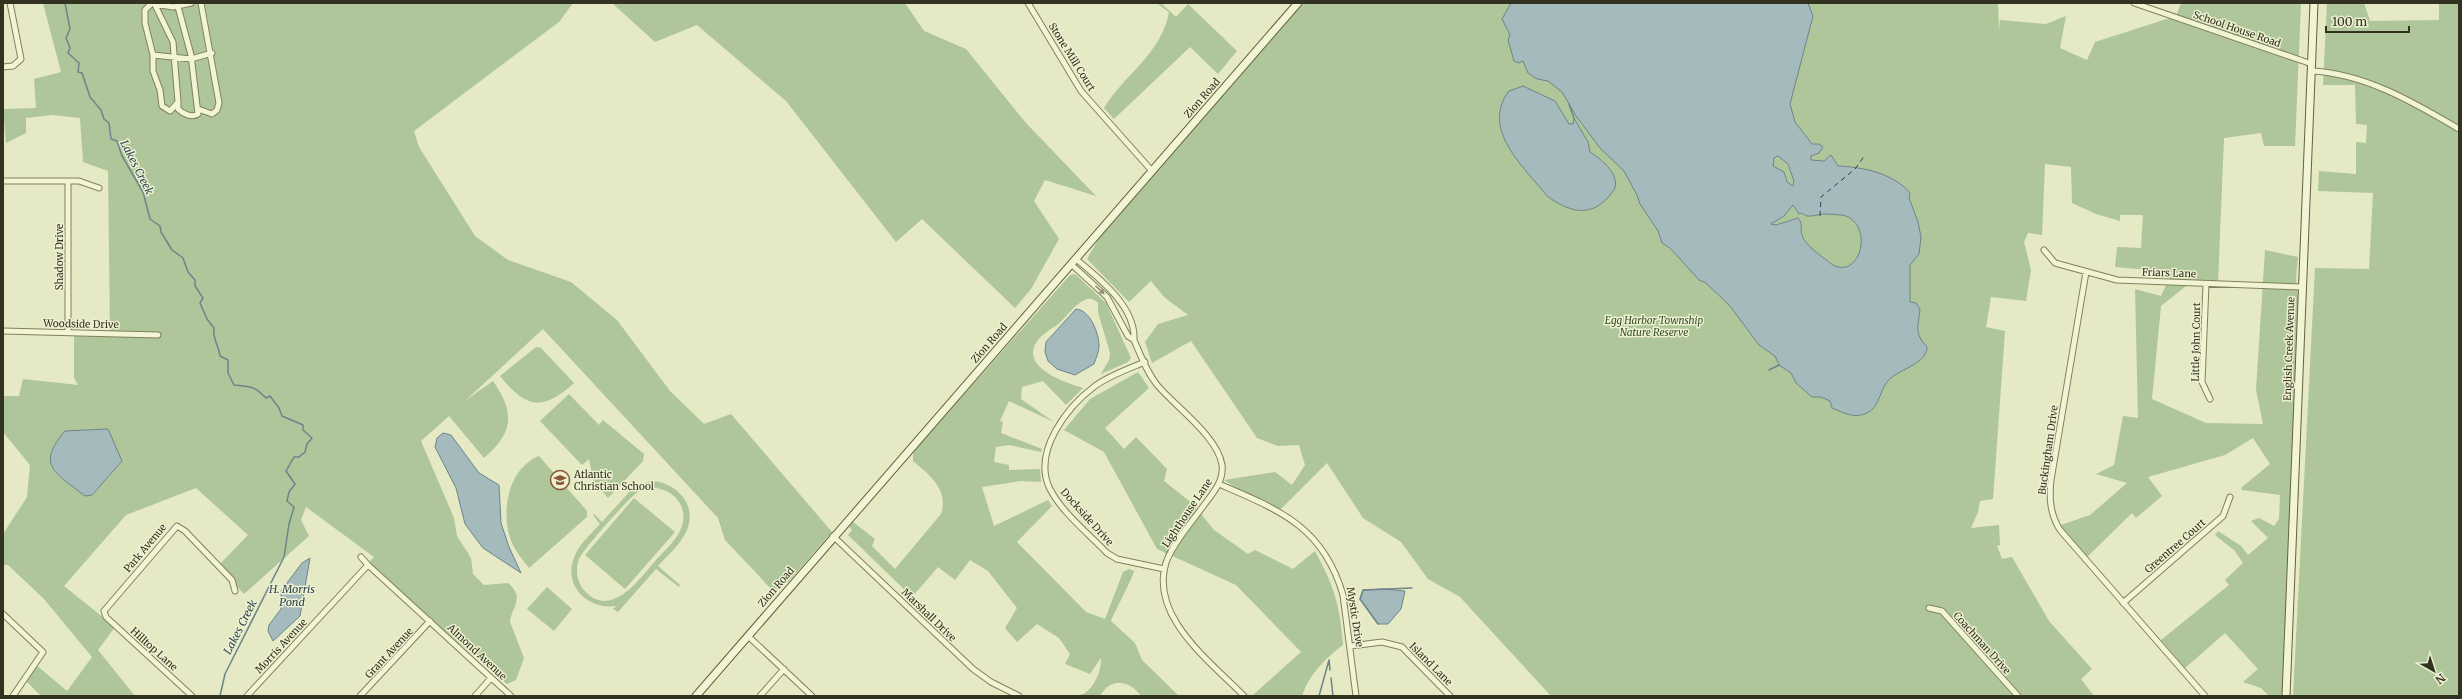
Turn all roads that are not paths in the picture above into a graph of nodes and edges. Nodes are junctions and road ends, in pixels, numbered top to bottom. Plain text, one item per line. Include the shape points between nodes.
1 (10, 3) edge
2 (192, 3) edge
3 (201, 3) edge
4 (1028, 3) edge
5 (1298, 3) edge
6 (2134, 3) edge
7 (2314, 3) edge
8 (153, 4) edge
9 (177, 5) edge
10 (212, 53) junction
11 (153, 55) junction
12 (172, 57) junction
13 (191, 59) junction
14 (3, 67) edge
15 (2311, 68) junction
16 (178, 102) junction
17 (198, 109) junction
18 (2459, 129) edge
19 (1152, 171) junction
20 (3, 181) edge
21 (68, 181) junction
22 (99, 188) dead end
23 (2044, 250) dead end
24 (1073, 261) junction
25 (2086, 272) junction
26 (2206, 284) junction
27 (2302, 287) junction
28 (3, 331) edge
29 (68, 332) junction
30 (158, 335) dead end
31 (1145, 362) junction
32 (2210, 399) dead end
33 (1219, 484) junction
34 (2230, 497) dead end
35 (834, 536) junction
36 (361, 557) dead end
37 (368, 565) junction
38 (1164, 569) junction
39 (235, 591) dead end
40 (2123, 603) junction
41 (1929, 608) dead end
42 (3, 614) edge
43 (104, 615) joint
44 (430, 622) junction
45 (748, 636) junction
46 (1351, 646) junction
47 (784, 669) junction
48 (491, 678) junction
49 (13, 696) edge
50 (192, 696) edge
51 (247, 696) edge
52 (360, 696) edge
53 (475, 696) edge
54 (511, 696) edge
55 (696, 696) edge
56 (760, 696) edge
57 (812, 696) edge
58 (1019, 696) edge
59 (1244, 696) edge
60 (1356, 696) edge
61 (1450, 696) edge
62 (2018, 696) edge
63 (2205, 696) edge
64 (2286, 696) edge

1 - 14 street via 21,59 13,66
2 - 9 street
3 - 10 street via 206,37
4 - 19 street, Stone Mill Court via 1081,92
5 - 19 street, Zion Road
6 - 15 street, School House Road
7 - 15 street, English Creek Avenue
8 - 9 street
8 - 11 street via 143,14
8 - 12 street via 172,41
9 - 13 street
10 - 13 street
10 - 17 street via 219,106 212,114
11 - 12 street
11 - 16 street via 153,71 163,108 171,111
12 - 13 street
12 - 16 street
13 - 17 street
15 - 18 street, School House Road via 2374,85
15 - 27 street, English Creek Avenue
16 - 17 street via 178,109 184,114 196,116
19 - 24 street, Zion Road
20 - 21 street
21 - 22 street via 79,181
21 - 29 street, Shadow Drive
23 - 25 street, Friars Lane via 2055,262
24 - 31 street, Lighthouse Lane via 1107,297
24 - 35 street, Zion Road
25 - 26 street, Friars Lane via 2117,280
25 - 40 street, Buckingham Drive via 2051,480 2050,507 2060,530
26 - 27 street, Friars Lane
26 - 32 street, Little John Court via 2202,382
27 - 64 street, English Creek Avenue
28 - 29 street, Woodside Drive
29 - 30 street, Woodside Drive
31 - 33 street, Lighthouse Lane via 1158,386 1218,450 1222,468
31 - 38 street, Dockside Drive via 1104,380 1074,405 1055,433 1047,453 1046,470 1048,484 1055,497 1107,553 1117,559
33 - 38 street, Lighthouse Lane via 1172,549
33 - 46 street, Mystic Drive via 1282,512 1314,539 1326,555 1339,581
34 - 40 street, Greentree Court via 2224,516
35 - 45 street, Zion Road
35 - 58 street, Marshall Drive via 973,669
36 - 37 street
37 - 44 street
37 - 51 street, Morris Avenue
38 - 59 street, Lighthouse Lane via 1164,597 1172,618 1182,632
39 - 43 street, Park Avenue via 232,580 185,531 177,526 106,608
40 - 63 street, Buckingham Drive
41 - 62 street, Coachman Drive via 1942,611
42 - 49 street via 43,652
43 - 50 street, Hilltop Lane
44 - 48 street, Almond Avenue
44 - 52 street, Grant Avenue
45 - 47 street
45 - 55 street, Zion Road
46 - 60 street, Mystic Drive
46 - 61 street, Island Lane via 1382,642 1402,647
47 - 56 street
47 - 57 street
48 - 53 street
48 - 54 street, Almond Avenue

